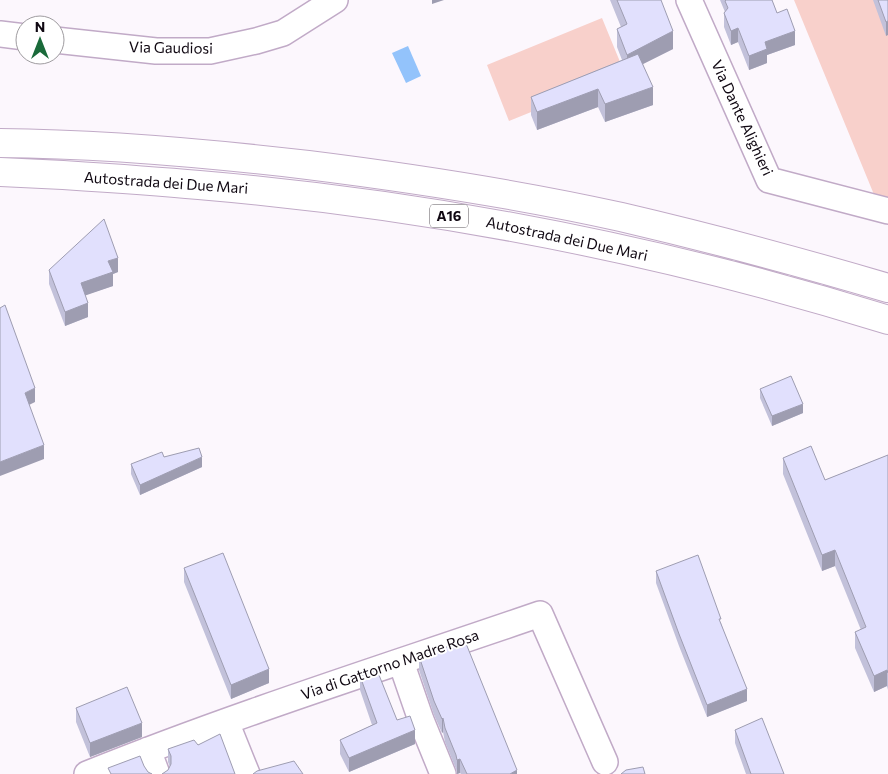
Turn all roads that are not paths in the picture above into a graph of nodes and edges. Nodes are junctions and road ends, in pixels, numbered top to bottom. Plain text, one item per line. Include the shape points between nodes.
1 (335, 0) edge
2 (689, 0) edge
3 (0, 34) edge
4 (15, 36) edge
5 (65, 41) edge
6 (0, 143) edge
7 (0, 172) edge
8 (888, 211) edge
9 (888, 288) edge
10 (888, 320) edge
11 (401, 662) junction
12 (226, 722) junction
13 (148, 750) junction
14 (606, 762) dead end
15 (88, 774) edge
16 (158, 774) edge
17 (247, 774) edge
18 (443, 774) edge

1 - 5 street, Via Gaudiosi via 283,33 210,51 156,51
2 - 8 street, Via Dante Alighieri via 768,180
3 - 4 street
6 - 9 highway, Autostrada dei Due Mari / A16 via 133,148 378,174 619,217
7 - 10 highway, Autostrada dei Due Mari / A16 via 253,189 493,223 613,246
11 - 12 street, Via di Gattorno Madre Rosa
11 - 14 street, Via di Gattorno Madre Rosa via 540,614
11 - 18 street
12 - 13 street, Via di Gattorno Madre Rosa
12 - 17 street
13 - 15 street, Via di Gattorno Madre Rosa
13 - 16 street

